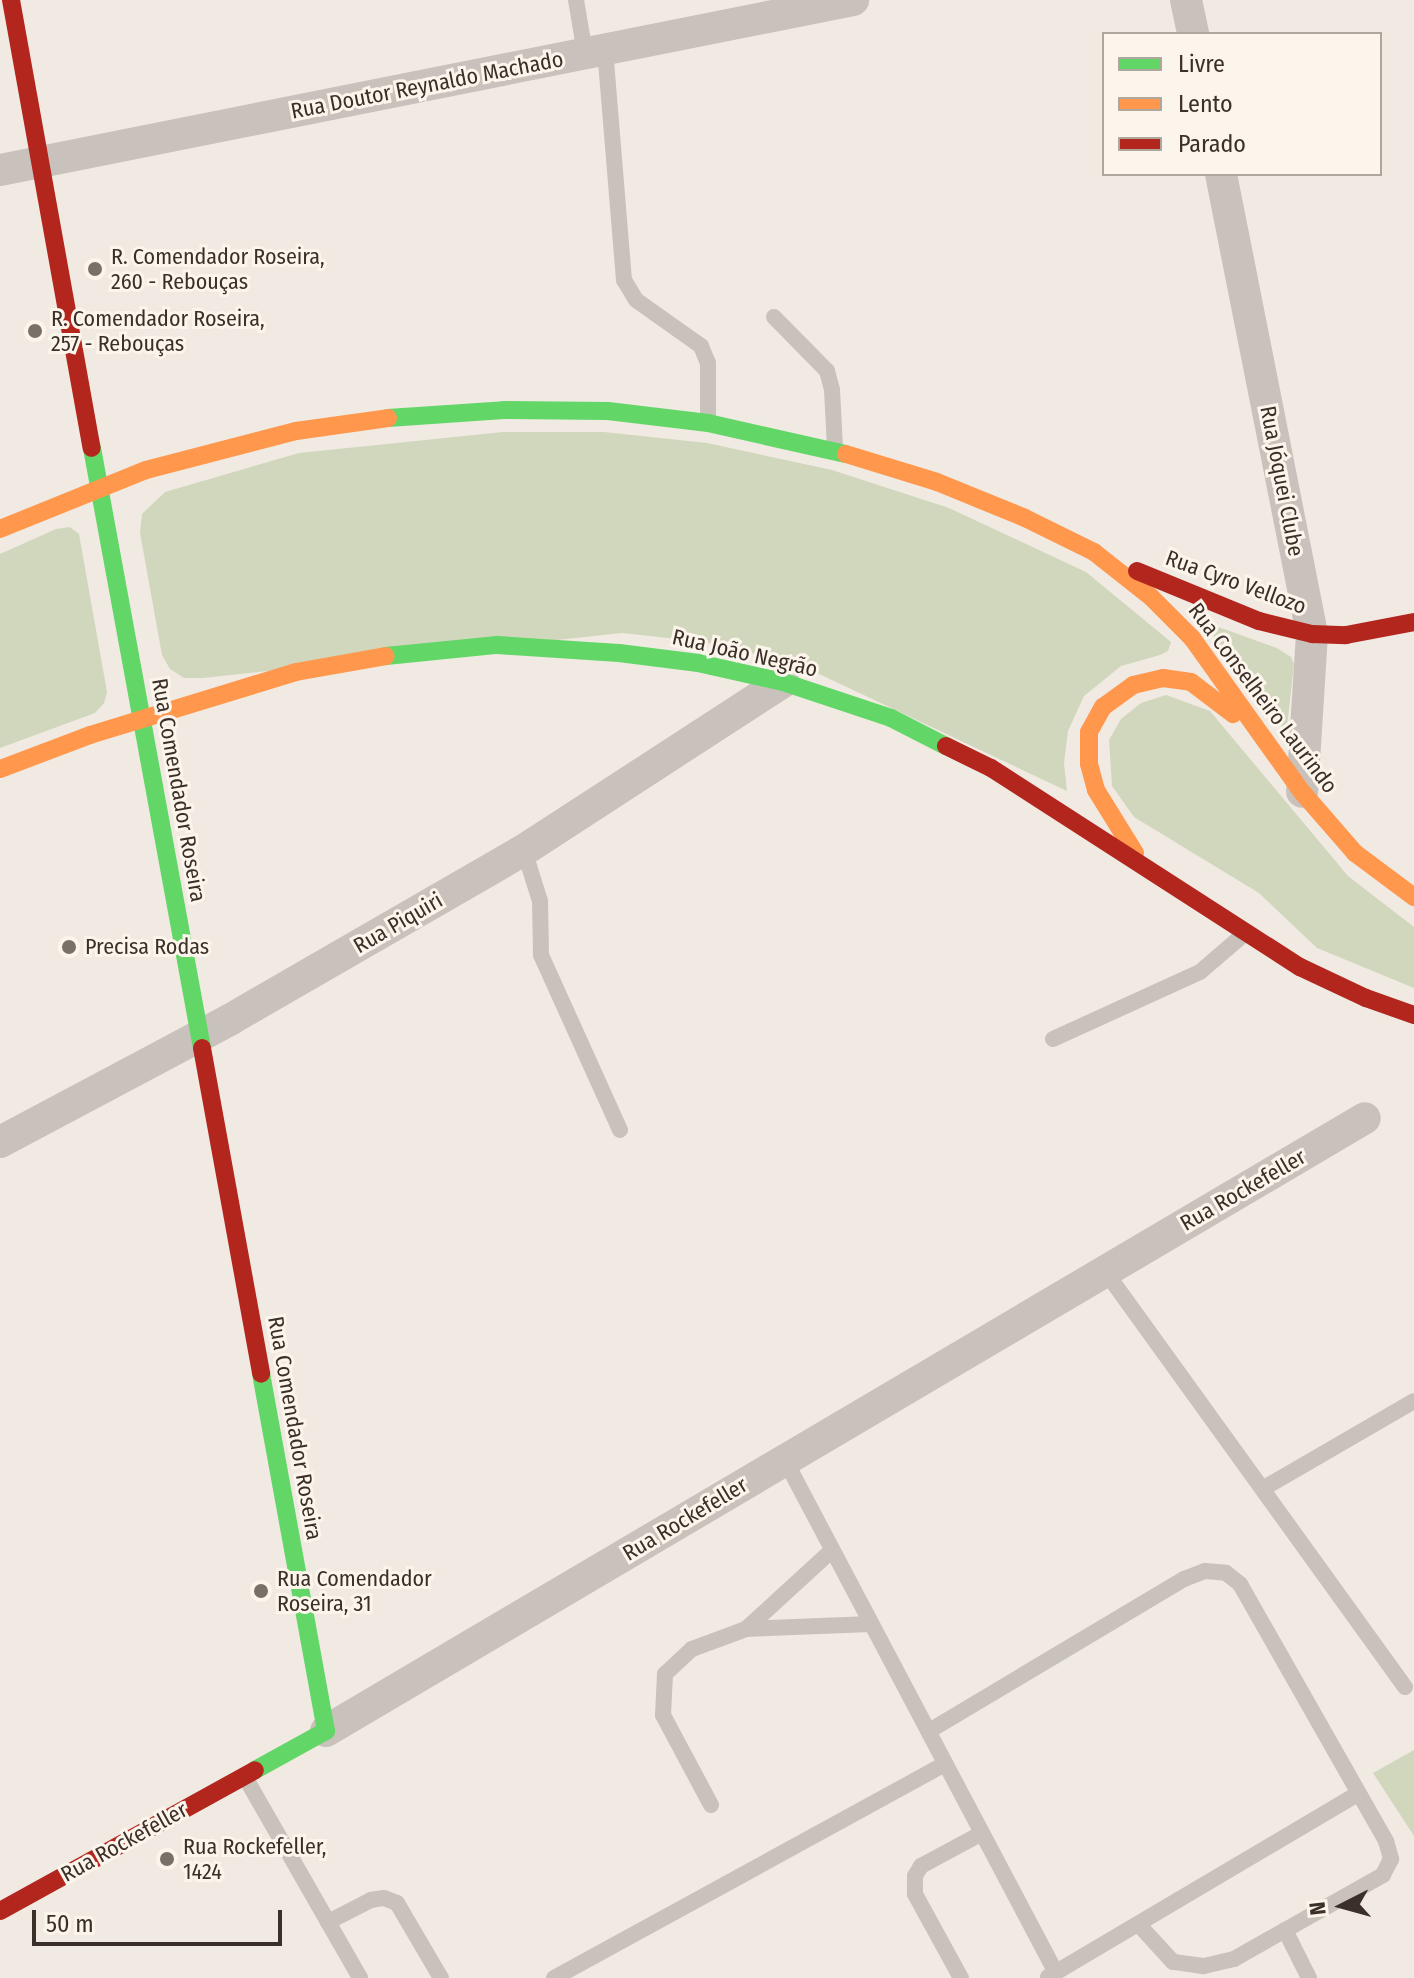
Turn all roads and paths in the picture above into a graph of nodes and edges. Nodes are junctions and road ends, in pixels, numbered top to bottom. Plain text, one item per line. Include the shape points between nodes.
1 (11, 0) edge
2 (576, 0) edge
3 (853, 0) edge
4 (1186, 0) edge
5 (1193, 32) edge
6 (595, 51) junction
7 (41, 161) junction
8 (0, 170) edge
9 (1221, 176) edge
10 (774, 317) dead end
11 (708, 423) junction
12 (835, 450) junction
13 (99, 486) junction
14 (0, 529) edge
15 (1094, 552) junction
16 (1414, 622) edge
17 (1312, 634) junction
18 (783, 682) junction
19 (142, 718) junction
20 (1276, 754) junction
21 (0, 769) edge
22 (1302, 792) junction
23 (524, 850) junction
24 (1141, 862) junction
25 (1414, 897) edge
26 (1245, 933) junction
27 (1414, 1015) edge
28 (199, 1036) junction
29 (1053, 1039) dead end
30 (1365, 1118) dead end
31 (620, 1130) dead end
32 (0, 1142) edge
33 (1105, 1271) junction
34 (1414, 1401) edge
35 (785, 1460) junction
36 (1264, 1488) junction
37 (831, 1551) junction
38 (871, 1624) junction
39 (746, 1629) junction
40 (1405, 1687) dead end
41 (326, 1731) junction
42 (929, 1731) junction
43 (945, 1764) junction
44 (244, 1776) junction
45 (1357, 1794) junction
46 (711, 1805) dead end
47 (982, 1833) junction
48 (0, 1911) edge
49 (328, 1922) junction
50 (1139, 1925) junction
51 (1285, 1930) junction
52 (1172, 1970) edge
53 (1051, 1975) edge
54 (360, 1978) edge
55 (441, 1978) edge
56 (554, 1978) edge
57 (961, 1978) edge
58 (1309, 1978) edge

1 - 7 main road, Rua Comendador Roseira
2 - 6 lane
3 - 6 street, Rua Doutor Reynaldo Machado
4 - 5 street
6 - 7 street, Rua Doutor Reynaldo Machado
6 - 11 lane via 624,280 636,300 701,346 708,363
7 - 8 street, Rua Doutor Reynaldo Machado
7 - 13 main road, Rua Comendador Roseira
9 - 17 street, Rua Jóquei Clube
10 - 12 lane via 827,371
11 - 12 main road, Rua Conselheiro Laurindo
11 - 13 main road, Rua Conselheiro Laurindo via 608,411 396,417 296,431
12 - 15 main road, Rua Conselheiro Laurindo via 937,482
13 - 14 main road, Rua Conselheiro Laurindo
13 - 19 main road, Rua Comendador Roseira
15 - 17 main road, Rua Cyro Vellozo via 1259,621
15 - 20 main road, Rua Conselheiro Laurindo via 1192,638
16 - 17 main road, Rua Cyro Vellozo via 1346,635
17 - 22 street, Rua Jóquei Clube
18 - 19 main road, Rua João Negrão via 698,663 497,645 392,655 296,672
18 - 23 street, Rua Piquiri
18 - 24 main road, Rua João Negrão via 891,718 991,768
19 - 21 main road, Rua João Negrão
19 - 28 main road, Rua Comendador Roseira
20 - 22 main road, Rua Conselheiro Laurindo
20 - 24 main road via 1212,694 1191,682 1163,678 1133,685 1103,707 1089,732 1089,764 1096,790
22 - 25 main road, Rua Conselheiro Laurindo via 1355,853
23 - 28 street, Rua Piquiri
23 - 31 lane via 540,901 541,955
24 - 26 main road, Rua João Negrão
26 - 27 main road, Rua João Negrão via 1300,967
26 - 29 lane via 1200,972
28 - 32 street, Rua Piquiri
28 - 41 main road, Rua Comendador Roseira
30 - 33 street, Rua Rockefeller
33 - 35 street, Rua Rockefeller
33 - 36 lane
34 - 36 lane
35 - 37 lane
35 - 41 street, Rua Rockefeller
36 - 40 lane
37 - 38 lane
37 - 39 lane
38 - 39 lane
38 - 42 lane
39 - 46 lane via 692,1649 665,1674 663,1715
41 - 44 main road, Rua Rockefeller
42 - 43 lane
42 - 45 lane via 1184,1579 1205,1571 1226,1573 1240,1584
43 - 47 lane
43 - 56 lane
44 - 48 main road, Rua Rockefeller
44 - 49 lane
45 - 50 lane
45 - 51 lane via 1386,1841 1391,1859 1383,1875
47 - 53 lane
47 - 57 lane via 921,1866 915,1876 915,1894
49 - 54 lane
49 - 55 lane via 371,1900 397,1903
50 - 52 lane
50 - 53 lane
51 - 52 lane via 1234,1959
51 - 58 lane

